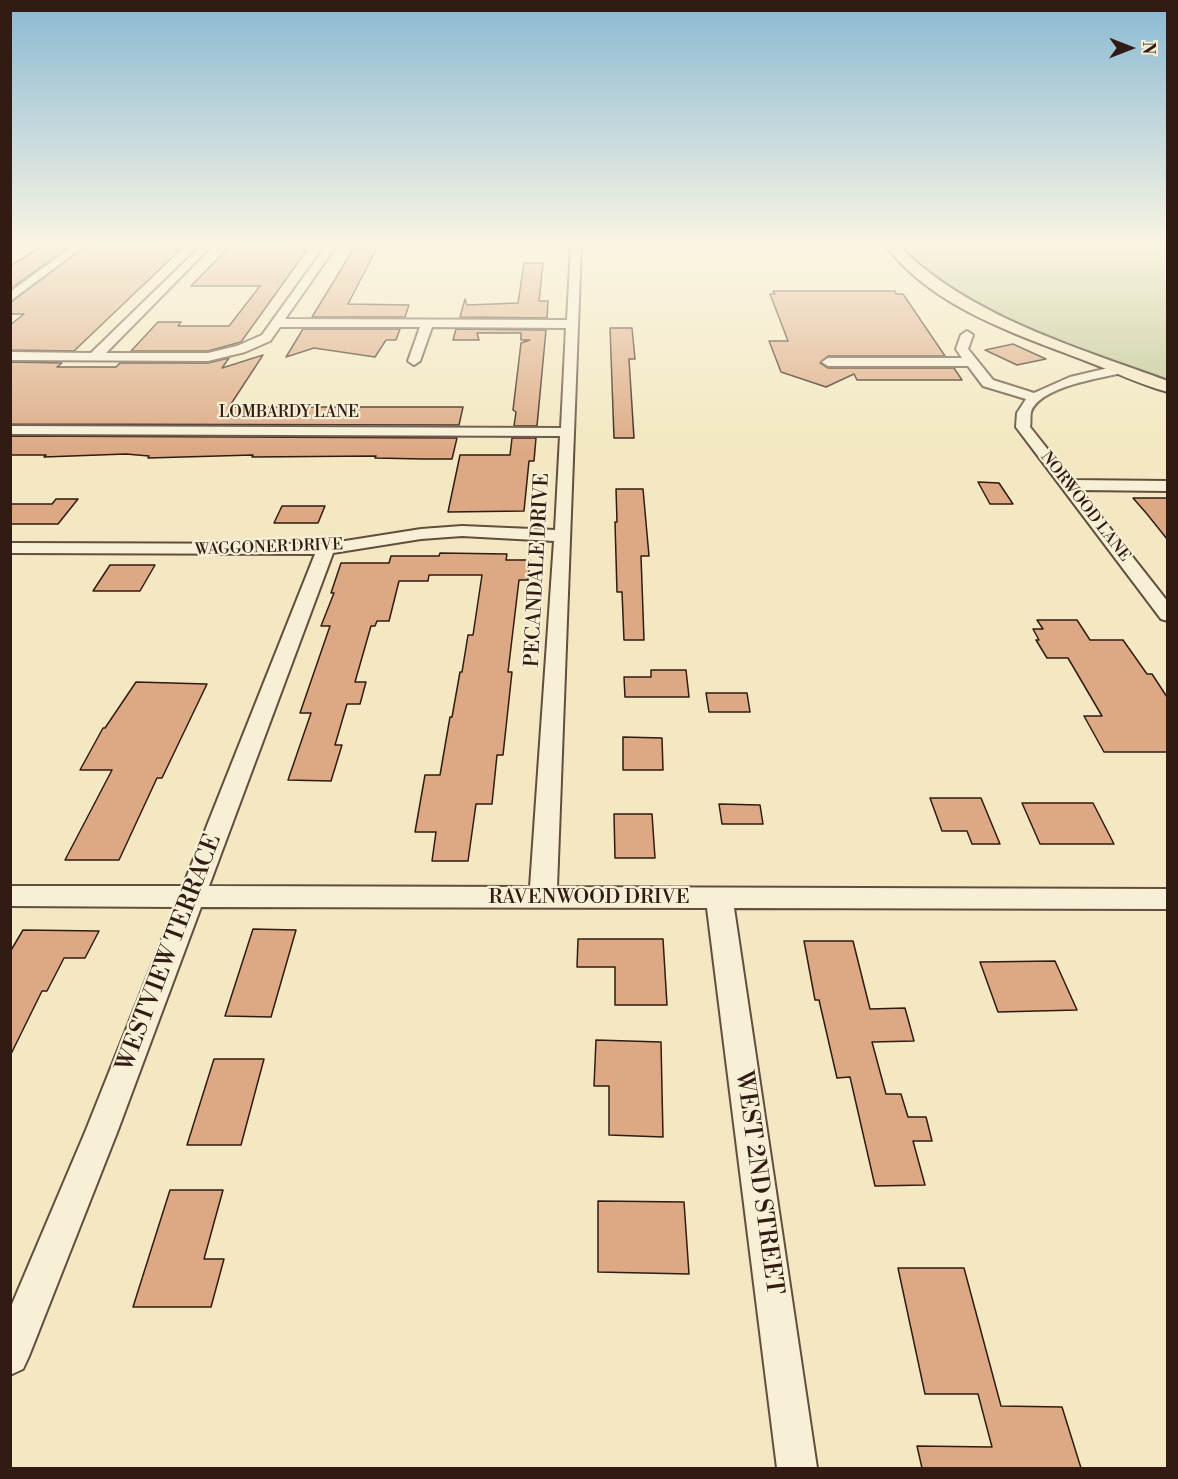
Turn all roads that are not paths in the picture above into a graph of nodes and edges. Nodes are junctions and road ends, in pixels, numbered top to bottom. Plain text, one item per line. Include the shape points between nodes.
1 (136, 315) edge
2 (283, 315) edge
3 (572, 315) edge
4 (987, 315) edge
5 (277, 323) junction
6 (427, 324) junction
7 (572, 324) junction
8 (968, 335) dead end
9 (10, 356) edge
10 (95, 356) junction
11 (414, 361) dead end
12 (828, 362) dead end
13 (974, 362) junction
14 (1121, 369) junction
15 (1167, 387) edge
16 (1033, 397) junction
17 (10, 430) edge
18 (567, 432) junction
19 (1068, 485) junction
20 (1167, 486) edge
21 (563, 536) junction
22 (10, 548) edge
23 (326, 549) junction
24 (1167, 615) edge
25 (10, 896) edge
26 (192, 897) junction
27 (543, 898) junction
28 (719, 898) junction
29 (1167, 899) edge
30 (10, 1356) edge
31 (797, 1468) edge

1 - 10 street
2 - 5 street
3 - 7 street, PECANDALE DRIVE
4 - 14 main road
5 - 6 street
5 - 10 street via 266,338 226,354
6 - 7 street
6 - 11 street
7 - 18 street, PECANDALE DRIVE
8 - 13 street via 962,349
9 - 10 street
12 - 13 street
13 - 16 street via 988,383
14 - 15 main road
14 - 16 street via 1066,383
16 - 19 street, NORWOOD LANE via 1023,410 1023,427
17 - 18 street, LOMBARDY LANE
18 - 21 street, PECANDALE DRIVE
19 - 20 street
19 - 24 street, NORWOOD LANE
21 - 23 street, WAGGONER DRIVE via 462,531
21 - 27 street, PECANDALE DRIVE
22 - 23 street, WAGGONER DRIVE
23 - 26 street, WESTVIEW TERRACE
25 - 26 street, RAVENWOOD DRIVE
26 - 27 street, RAVENWOOD DRIVE
26 - 30 street, WESTVIEW TERRACE
27 - 28 street, RAVENWOOD DRIVE
28 - 29 street, RAVENWOOD DRIVE
28 - 31 street, WEST 2ND STREET

